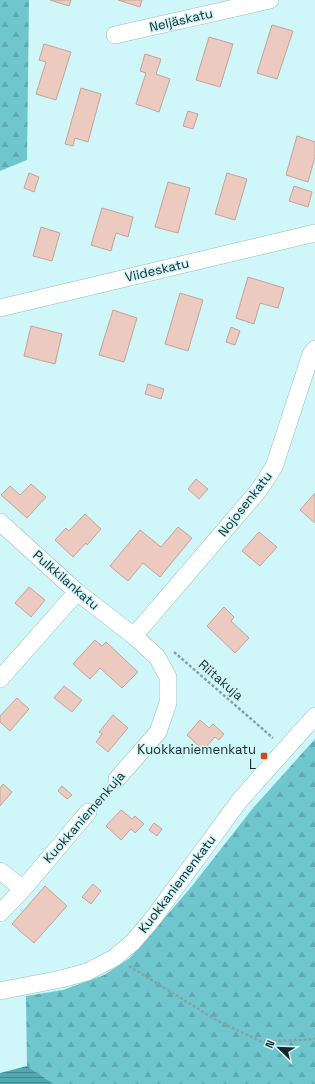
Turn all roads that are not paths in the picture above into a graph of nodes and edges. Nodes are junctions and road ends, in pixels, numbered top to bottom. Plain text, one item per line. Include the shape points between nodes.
1 (270, 0) edge
2 (115, 35) dead end
3 (315, 233) edge
4 (0, 308) edge
5 (315, 349) edge
6 (0, 522) edge
7 (76, 592) junction
8 (134, 636) junction
9 (0, 679) edge
10 (315, 716) edge
11 (117, 779) road end
12 (88, 812) road end
13 (0, 871) edge
14 (22, 889) junction
15 (0, 913) edge
16 (0, 990) edge

1 - 2 street, Neljäskatu
3 - 4 street, Viideskatu
5 - 8 street, Nojosenkatu via 311,354 270,473 259,490
6 - 7 street, Pulkkilankatu
7 - 8 street, Pulkkilankatu
7 - 9 street
8 - 11 street, Kuokkaniemenkuja via 157,657 168,676 168,703 158,732
10 - 16 street, Kuokkaniemenkatu via 240,800 132,943 114,958 87,972
12 - 14 street, Kuokkaniemenkuja
13 - 14 street
14 - 15 street, Kuokkaniemenkuja

